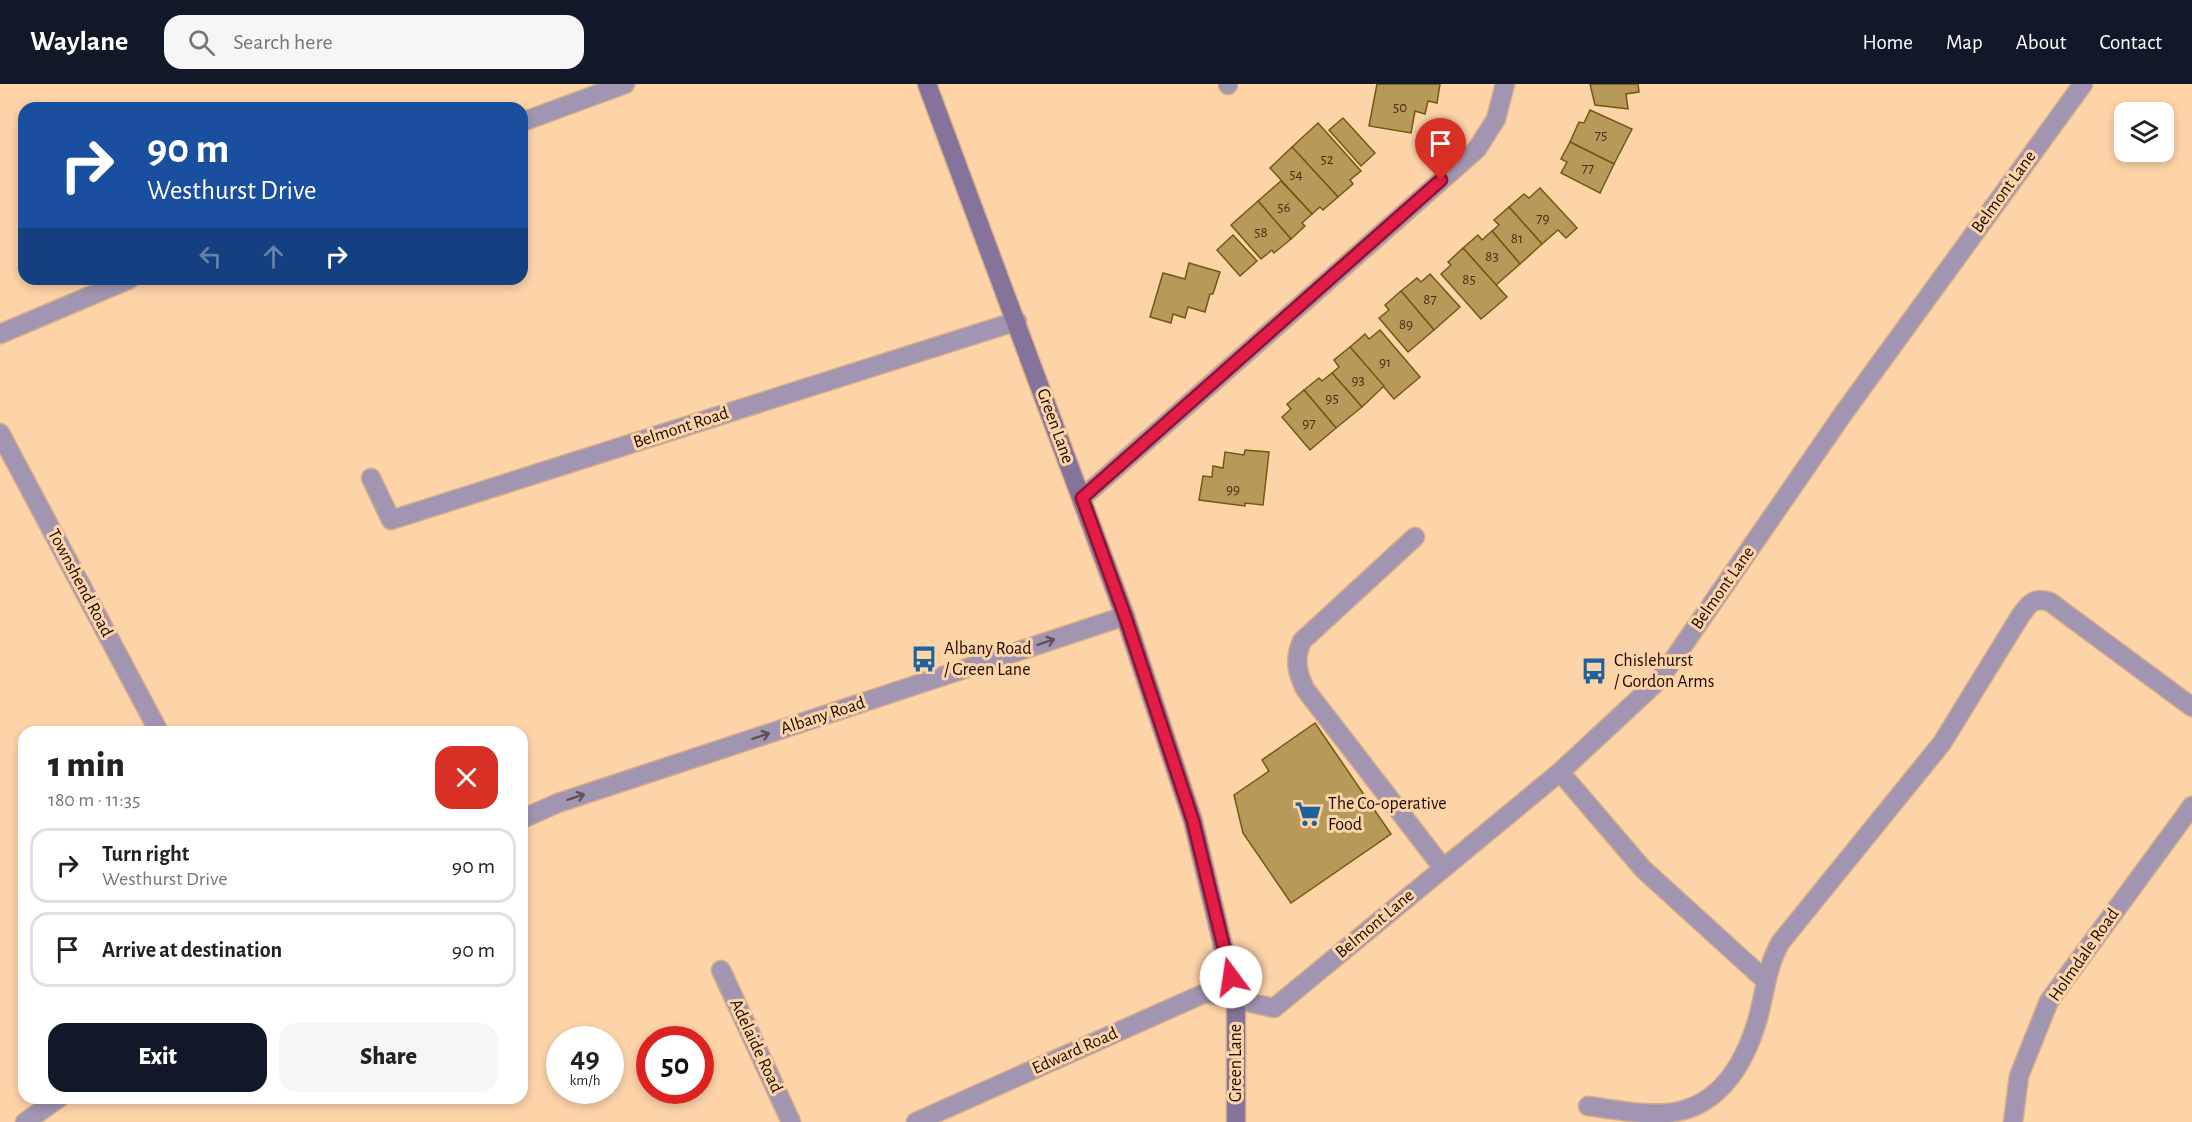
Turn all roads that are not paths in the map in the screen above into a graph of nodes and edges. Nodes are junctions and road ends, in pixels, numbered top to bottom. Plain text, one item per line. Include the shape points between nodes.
1 (624, 84) edge
2 (927, 84) edge
3 (1505, 84) edge
4 (2082, 84) edge
5 (528, 120) edge
6 (116, 285) edge
7 (1017, 321) junction
8 (0, 334) edge
9 (0, 433) edge
10 (371, 478) dead end
11 (1082, 498) junction
12 (1415, 537) dead end
13 (1125, 616) junction
14 (2192, 707) edge
15 (156, 726) edge
16 (1560, 772) junction
17 (2192, 806) edge
18 (528, 816) edge
19 (1443, 868) junction
20 (721, 970) dead end
21 (1765, 980) junction
22 (1236, 1000) junction
23 (51, 1104) edge
24 (1588, 1106) dead end
25 (28, 1121) edge
26 (791, 1122) edge
27 (916, 1122) edge
28 (1236, 1122) edge
29 (2013, 1122) edge

1 - 5 street
2 - 7 main road, Green Lane
3 - 11 street via 1496,119 1477,148
4 - 16 street, Belmont Lane via 1843,414 1660,679
6 - 8 street
7 - 10 street, Belmont Road via 391,520
7 - 11 main road, Green Lane
9 - 15 street, Townshend Road
11 - 13 main road, Green Lane
12 - 19 street via 1302,641 1296,669 1305,689
18 -> 13 street, Albany Road via 558,803
13 - 22 main road, Green Lane via 1193,821
14 - 21 street via 2050,602 2031,602 1942,743 1787,932
16 - 19 street, Belmont Lane
16 - 21 street via 1643,869
17 - 29 street, Holmdale Road via 2049,1001 2019,1076
19 - 22 street, Belmont Lane via 1274,1008
20 - 26 street, Adelaide Road
21 - 24 street via 1750,1039 1737,1068 1720,1090 1701,1103 1674,1112
22 - 27 street, Edward Road via 1205,993
22 - 28 main road, Green Lane
23 - 25 street

